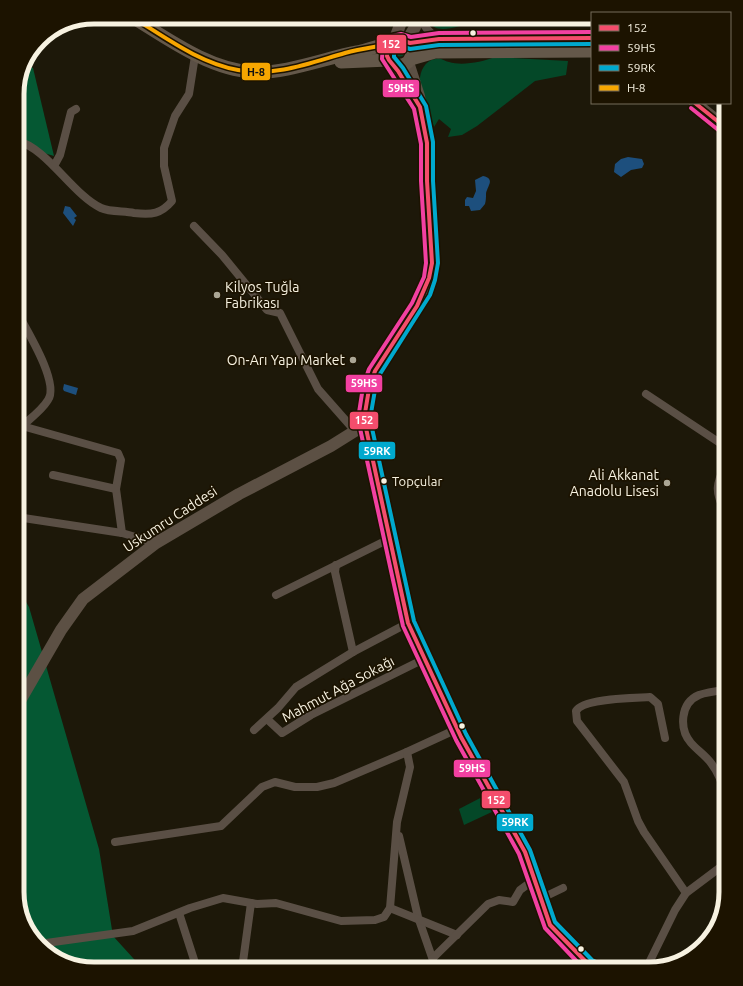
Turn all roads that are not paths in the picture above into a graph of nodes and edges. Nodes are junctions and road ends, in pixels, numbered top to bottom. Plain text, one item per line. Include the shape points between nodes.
1 (143, 24) edge
2 (400, 24) edge
3 (416, 24) edge
4 (424, 24) edge
5 (591, 38) edge
6 (439, 39) junction
7 (392, 42) junction
8 (408, 42) junction
9 (591, 51) edge
10 (549, 52) junction
11 (427, 54) junction
12 (195, 56) junction
13 (591, 59) edge
14 (327, 60) junction
15 (410, 60) junction
16 (391, 62) junction
17 (416, 84) junction
18 (696, 104) edge
19 (420, 107) junction
20 (76, 108) dead end
21 (719, 122) edge
22 (24, 142) edge
23 (54, 166) junction
24 (194, 226) dead end
25 (24, 325) edge
26 (646, 394) dead end
27 (364, 419) junction
28 (24, 425) edge
29 (24, 430) edge
30 (355, 431) junction
31 (719, 442) edge
32 (53, 475) dead end
33 (719, 480) edge
34 (116, 489) junction
35 (719, 498) edge
36 (24, 518) edge
37 (122, 533) junction
38 (389, 539) junction
39 (156, 543) junction
40 (336, 565) junction
41 (276, 596) dead end
42 (408, 623) junction
43 (353, 652) junction
44 (424, 659) junction
45 (719, 691) edge
46 (24, 694) edge
47 (267, 719) junction
48 (457, 729) junction
49 (254, 730) dead end
50 (665, 738) dead end
51 (406, 752) junction
52 (719, 777) edge
53 (397, 827) junction
54 (115, 842) dead end
55 (719, 868) edge
56 (535, 879) junction
57 (563, 888) dead end
58 (686, 893) junction
59 (540, 899) junction
60 (251, 903) junction
61 (390, 908) junction
62 (179, 912) junction
63 (418, 917) junction
64 (457, 935) junction
65 (46, 943) edge
66 (433, 958) junction
67 (195, 962) edge
68 (243, 962) edge
69 (434, 962) edge
70 (586, 962) edge
71 (649, 962) edge

1 - 12 main road
2 - 7 main road
3 - 8 main road
4 - 6 street
5 - 6 main road
6 - 8 main road
7 - 8 main road
7 - 14 main road
7 - 16 main road via 387,52
8 - 15 main road via 413,52
9 - 10 main road
10 - 11 main road
10 - 13 main road
11 - 15 main road
11 - 17 main road via 418,64
12 - 14 main road via 230,68 253,72 272,71
12 - 23 street via 189,94 175,116 164,148 164,166 172,201 163,211 143,214 101,208 77,190
14 - 16 main road
15 - 16 main road via 401,66
15 - 17 main road
16 - 19 main road
17 - 19 main road
18 - 21 main road
19 - 27 main road via 427,143 432,240 431,274 426,291 375,371
20 - 23 street via 71,112 60,155
22 - 23 street
24 - 30 street via 232,266 268,310 280,313 318,389
25 - 28 street via 51,382 49,399
26 - 31 street
27 - 30 main road, Uskumru Caddesi
27 - 38 main road
29 - 34 street via 118,453 121,460
30 - 39 main road, Uskumru Caddesi via 209,510
32 - 34 street
33 - 35 street
34 - 37 street
36 - 37 street
37 - 39 street
38 - 40 street
38 - 42 main road
39 - 46 main road, Uskumru Caddesi via 83,599 61,630
40 - 41 street
40 - 43 street via 335,572
42 - 43 street, Mahmut Ağa Sokağı
42 - 44 main road
43 - 47 street, Mahmut Ağa Sokağı via 296,687
44 - 47 street, Mahmut Ağa Sokağı via 311,714 282,733
44 - 48 main road
45 - 52 street via 693,698 685,709 683,718 688,739 710,762
47 - 49 street, Mahmut Ağa Sokağı
48 - 51 street
48 - 56 main road via 525,852
50 - 58 street via 658,704 650,697 598,701 580,706 576,711 578,721 624,782 644,832
51 - 53 street via 410,767
51 - 54 street via 334,783 317,787 295,787 275,782 262,787 221,826
53 - 61 street
53 - 63 street
55 - 58 street
56 - 59 main road
56 - 64 street via 520,890 513,902 499,900 488,904
57 - 59 street
58 - 71 street
59 - 70 main road via 550,925
60 - 61 street via 276,903 341,921 375,920 384,917
60 - 62 street via 223,898
60 - 68 street
61 - 63 street
62 - 65 street via 133,931
62 - 67 street
63 - 64 street
63 - 66 street
64 - 66 street
66 - 69 street

